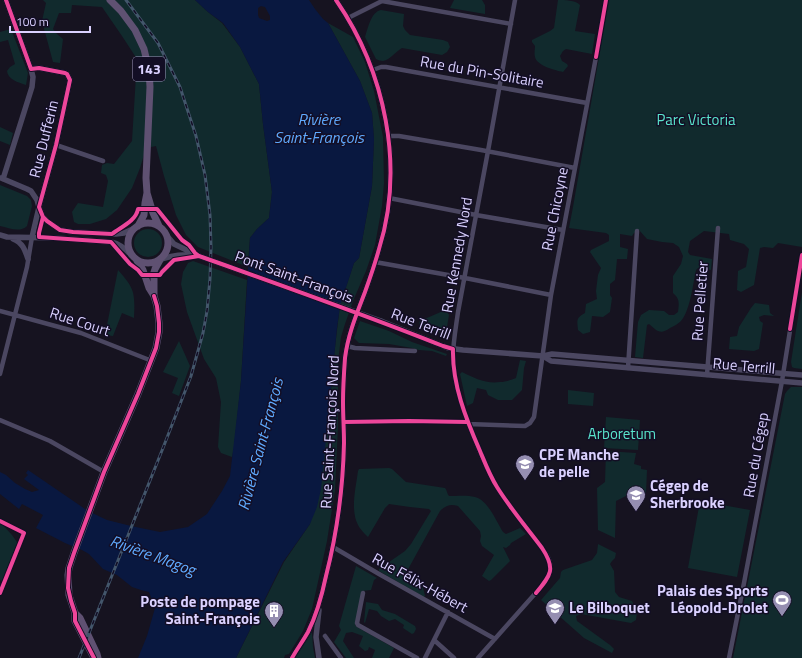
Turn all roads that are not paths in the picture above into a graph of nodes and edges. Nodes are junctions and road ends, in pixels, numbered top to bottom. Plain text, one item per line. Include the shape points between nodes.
1 (6, 0) edge
2 (110, 0) edge
3 (336, 0) edge
4 (382, 0) edge
5 (515, 0) edge
6 (606, 0) edge
7 (348, 18) junction
8 (510, 24) junction
9 (32, 69) junction
10 (373, 70) junction
11 (499, 88) junction
12 (587, 103) junction
13 (388, 136) junction
14 (56, 145) junction
15 (488, 151) junction
16 (103, 161) dead end
17 (575, 168) junction
18 (1, 178) edge
19 (147, 193) junction
20 (389, 198) junction
21 (39, 207) junction
22 (476, 215) junction
23 (159, 226) junction
24 (136, 227) junction
25 (718, 228) dead end
26 (563, 230) junction
27 (638, 231) dead end
28 (0, 235) edge
29 (7, 237) junction
30 (32, 237) junction
31 (168, 237) junction
32 (131, 255) junction
33 (802, 255) edge
34 (199, 256) junction
35 (28, 259) junction
36 (161, 259) junction
37 (137, 261) junction
38 (375, 262) junction
39 (465, 278) junction
40 (551, 295) junction
41 (154, 296) junction
42 (0, 311) edge
43 (15, 315) junction
44 (381, 321) joint
45 (347, 346) junction
46 (453, 349) junction
47 (415, 351) dead end
48 (542, 356) junction
49 (152, 361) junction
50 (629, 361) junction
51 (707, 367) junction
52 (628, 368) junction
53 (0, 374) edge
54 (783, 374) junction
55 (707, 375) junction
56 (802, 375) edge
57 (782, 381) junction
58 (802, 383) edge
59 (0, 420) edge
60 (344, 422) junction
61 (468, 423) junction
62 (104, 472) junction
63 (0, 521) edge
64 (333, 547) junction
65 (0, 593) edge
66 (363, 593) dead end
67 (319, 605) junction
68 (448, 612) junction
69 (75, 613) junction
70 (325, 636) dead end
71 (495, 639) junction
72 (434, 640) junction
73 (94, 658) edge
74 (98, 658) edge
75 (292, 658) edge
76 (319, 658) edge
77 (341, 658) edge
78 (417, 658) edge
79 (425, 658) edge
80 (454, 658) edge
81 (478, 658) edge
82 (729, 658) edge

1 - 9 street
2 - 19 main road, 143 via 135,30 144,49 149,70
3 - 7 street, Rue Saint-François Nord
4 - 7 street
4 - 8 street
5 - 8 street, Rue Kennedy Nord
6 - 12 street, Rue Chicoyne
7 - 10 street, Rue Saint-François Nord
8 - 11 street, Rue Kennedy Nord
9 - 14 street, Rue Dufferin via 65,73 70,80
9 - 18 street via 32,87
10 - 11 street, Rue du Pin-Solitaire via 386,67
10 - 13 street, Rue Saint-François Nord via 383,104
11 - 12 street, Rue du Pin-Solitaire
11 - 15 street, Rue Kennedy Nord
12 - 17 street, Rue Chicoyne
13 - 15 street
13 - 20 street, Rue Saint-François Nord
14 - 16 street
14 - 21 street, Rue Dufferin
15 - 17 street
15 - 22 street, Rue Kennedy Nord
17 - 26 street, Rue Chicoyne
18 - 21 street via 31,191
19 - 23 main road, 143
19 - 24 main road, 143 via 144,215
20 - 22 street
20 - 38 street, Rue Saint-François Nord
21 - 24 street via 43,217 60,230 116,234
21 - 30 street, Rue Dufferin
22 - 26 street
22 - 39 street, Rue Kennedy Nord
23 - 24 main road via 146,223
23 - 31 main road, 143
24 - 32 main road, 143 via 128,241
25 - 51 street, Rue Pelletier
26 - 40 street, Rue Chicoyne
27 - 50 street
28 - 29 street
29 - 30 street
29 - 35 street via 23,245
30 - 32 street via 111,242 124,247
30 - 35 street, Rue Dufferin
31 - 34 street via 174,244
31 - 36 main road via 169,246
32 - 37 main road
33 - 54 street, Rue du Cégep
34 - 36 street via 173,255
34 - 44 street, Pont Saint-François, bridge
35 - 43 street, Rue Dufferin
36 - 37 main road via 149,264
36 - 41 main road via 154,272
37 - 41 main road via 144,270
38 - 39 street
38 - 45 street, Rue Saint-François Nord
39 - 40 street
39 - 46 street, Rue Kennedy Nord
40 - 48 street, Rue Chicoyne
41 - 49 main road via 159,332
42 - 43 street, Rue Court
43 - 49 street, Rue Court via 81,333
43 - 53 street, Rue Dufferin
44 - 46 street, Rue Terrill
45 - 47 street
45 - 60 street, Rue Saint-François Nord
46 - 48 street, Rue Terrill
46 - 61 street, Rue Kennedy Nord via 454,370
48 - 50 street, Rue Terrill via 552,354
48 - 52 street, Rue Terrill via 551,361
48 - 61 street, Rue Chicoyne via 534,417 530,423 525,426
49 - 62 main road
50 - 51 street, Rue Terrill
50 - 52 street
51 - 54 street, Rue Terrill
51 - 55 street, Rue Pelletier
52 - 55 street, Rue Terrill
54 - 56 street, Rue Terrill
54 - 57 street, Rue du Cégep
55 - 57 street, Rue Terrill
57 - 58 street, Rue Terrill
57 - 82 street, Rue du Cégep
59 - 62 street via 50,441
60 - 61 street
60 - 64 street, Rue Saint-François Nord via 341,491
61 - 71 street, Rue Kennedy Nord via 494,482 542,548 550,564 550,573 545,582
62 - 69 main road via 69,568 68,588
63 - 65 street via 24,533
64 - 67 street, Rue Saint-François Nord
64 - 68 street, Rue Félix-Hébert
66 - 78 street via 358,625
67 - 75 street, Rue Saint-François Nord via 307,633
67 - 76 street via 316,638
68 - 71 street, Rue Félix-Hébert
68 - 72 street
69 - 73 main road via 75,621
69 - 74 main road via 80,618
70 - 77 street
71 - 81 street, Rue Kennedy Nord
72 - 79 street
72 - 80 street

